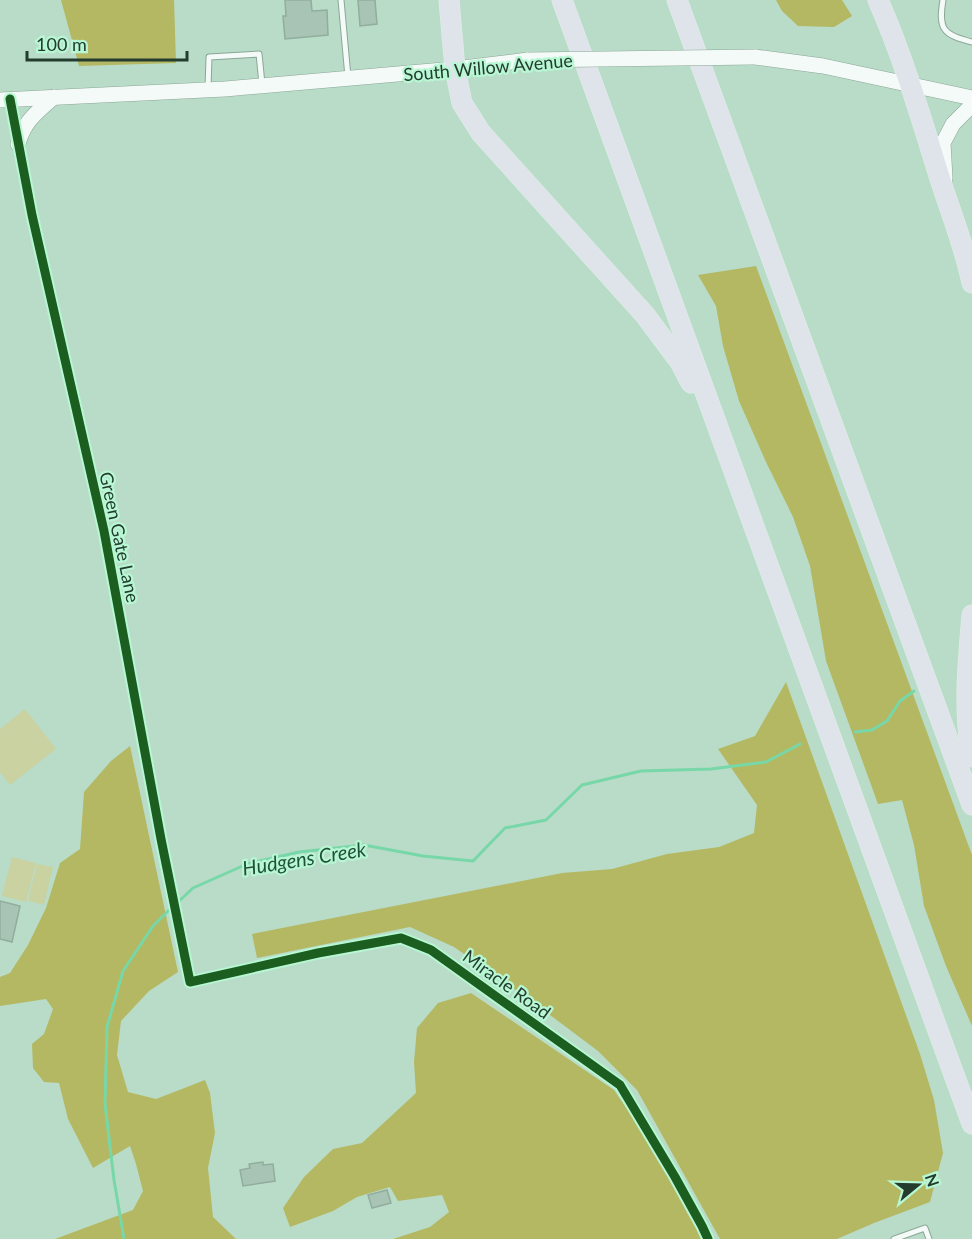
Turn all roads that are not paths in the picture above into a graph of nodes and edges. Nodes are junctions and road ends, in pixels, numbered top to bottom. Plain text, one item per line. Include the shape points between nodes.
1 (341, 0) edge
2 (449, 0) edge
3 (562, 0) edge
4 (678, 0) edge
5 (878, 0) edge
6 (943, 0) edge
7 (972, 42) edge
8 (455, 69) junction
9 (348, 78) junction
10 (262, 85) junction
11 (912, 86) junction
12 (208, 90) junction
13 (54, 97) junction
14 (972, 98) edge
15 (5, 100) edge
16 (972, 105) edge
17 (18, 144) junction
18 (946, 196) junction
19 (972, 283) edge
20 (732, 466) junction
21 (972, 615) edge
22 (972, 757) edge
23 (972, 805) edge
24 (190, 982) joint
25 (972, 1124) edge
26 (708, 1239) edge
27 (894, 1239) edge
28 (929, 1239) edge

1 - 9 lane
2 - 8 highway
3 - 20 highway
4 - 23 highway
5 - 11 highway
6 - 7 lane via 943,28 955,38
8 - 9 main road, South Willow Avenue
8 - 11 main road, South Willow Avenue, bridge via 528,60 755,57 823,66
8 - 20 highway via 462,103 481,133 645,315 680,362
9 - 10 main road, South Willow Avenue
10 - 12 main road, South Willow Avenue
10 - 12 lane via 258,54 210,57
11 - 14 main road, South Willow Avenue
11 - 18 highway
12 - 13 main road, South Willow Avenue
13 - 15 main road, South Willow Avenue
13 - 17 main road via 30,118
15 - 17 street, Green Gate Lane
16 - 18 main road via 953,124 943,143
17 - 24 street, Green Gate Lane via 104,531
18 - 19 highway
20 - 25 highway
21 - 22 highway via 967,675
24 - 26 street, Miracle Road via 401,938 431,950 620,1085
27 - 28 lane via 925,1228

